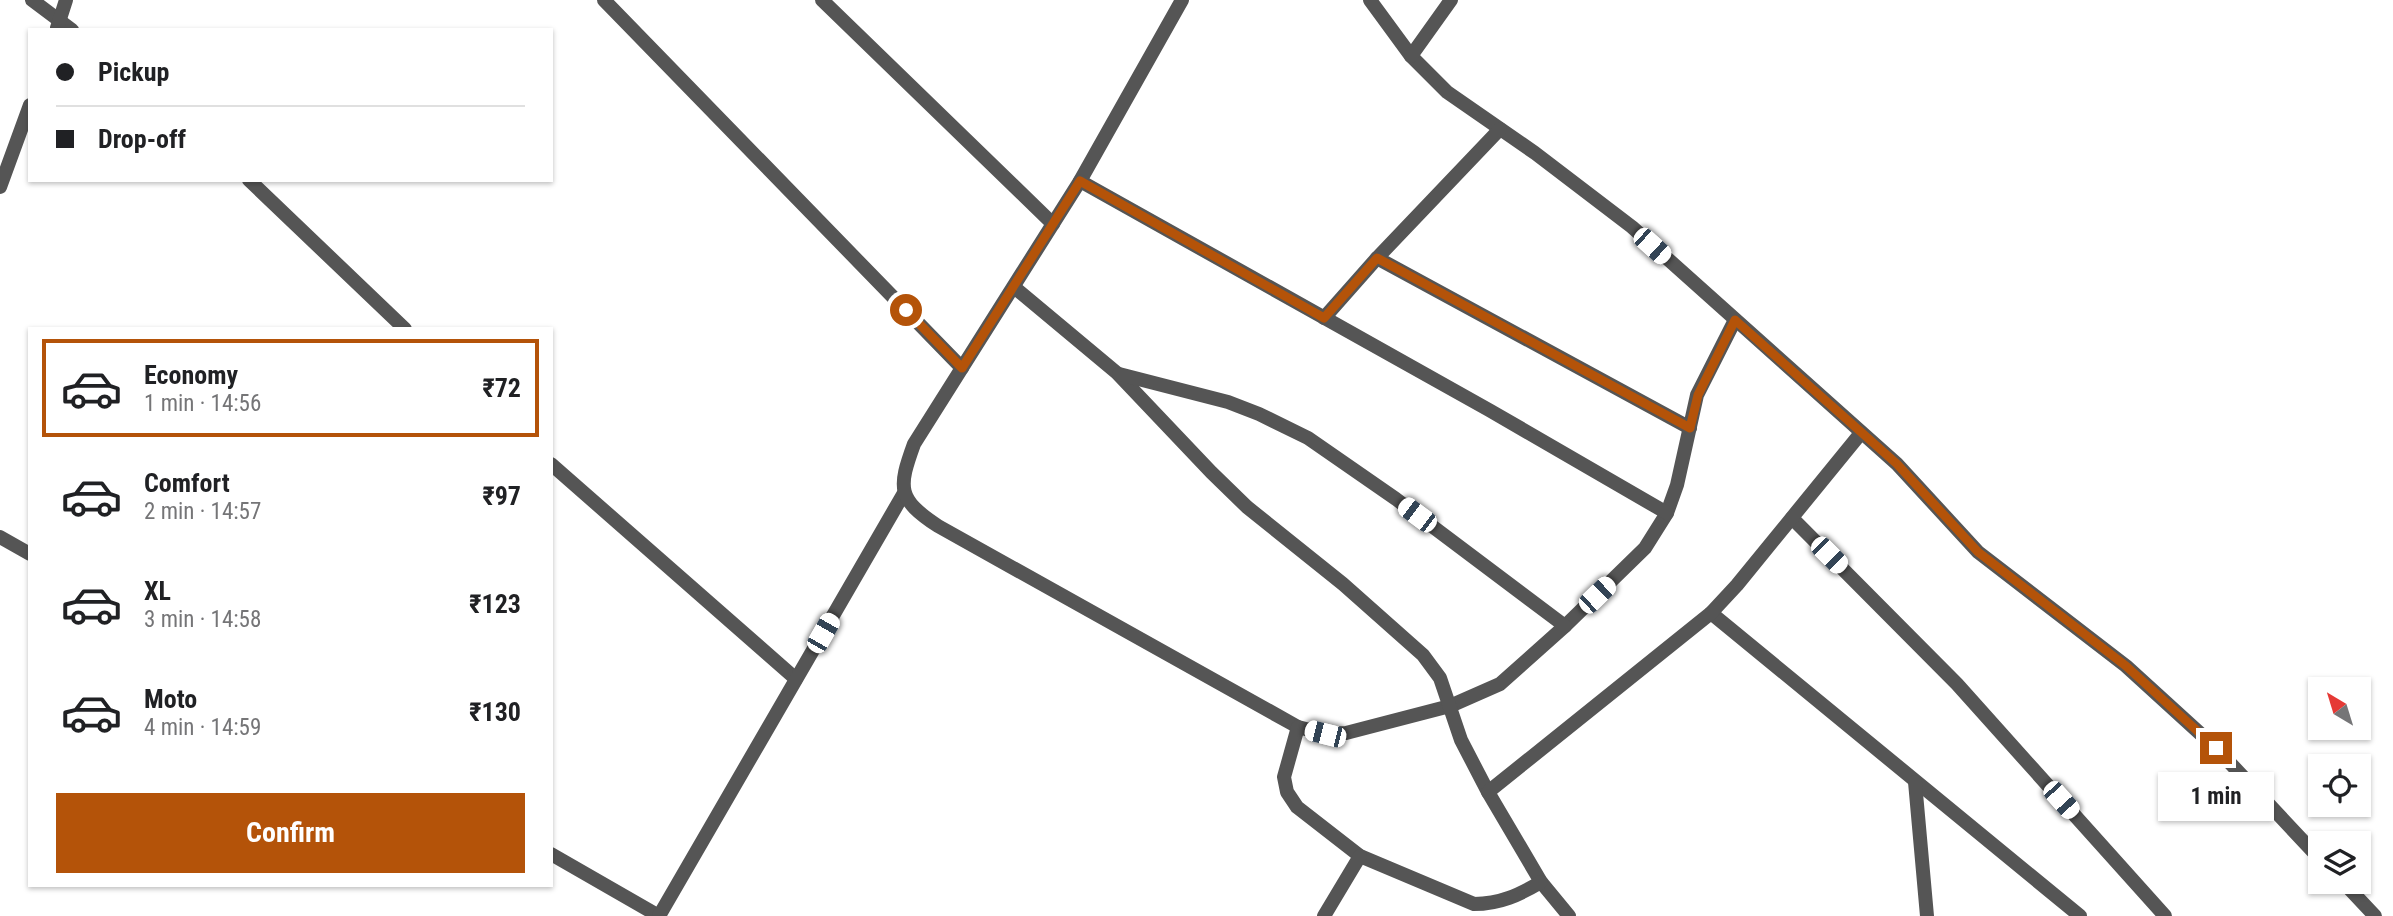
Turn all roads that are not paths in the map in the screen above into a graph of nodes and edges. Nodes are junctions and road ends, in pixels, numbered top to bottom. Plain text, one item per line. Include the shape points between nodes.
1 (32, 0) edge
2 (66, 0) edge
3 (604, 0) edge
4 (822, 0) edge
5 (1182, 0) edge
6 (1370, 0) edge
7 (1451, 0) edge
8 (63, 26) edge
9 (1411, 56) junction
10 (28, 110) edge
11 (1500, 130) junction
12 (1080, 181) junction
13 (251, 182) edge
14 (0, 187) edge
15 (1053, 224) junction
16 (1377, 258) junction
17 (1014, 287) junction
18 (1324, 318) junction
19 (1735, 320) junction
20 (403, 327) edge
21 (962, 368) junction
22 (1117, 373) junction
23 (1690, 428) junction
24 (1861, 433) junction
25 (553, 466) edge
26 (904, 493) junction
27 (1667, 513) junction
28 (1792, 518) junction
29 (0, 537) edge
30 (28, 553) edge
31 (1711, 613) junction
32 (1565, 626) junction
33 (796, 679) junction
34 (1450, 706) junction
35 (1298, 727) junction
36 (1915, 782) junction
37 (1488, 793) junction
38 (2308, 846) edge
39 (553, 855) edge
40 (1360, 856) junction
41 (1541, 883) junction
42 (2354, 894) edge
43 (2372, 915) edge
44 (659, 916) edge
45 (1325, 916) edge
46 (1569, 916) edge
47 (1927, 916) edge
48 (2080, 916) edge
49 (2165, 916) edge

1 - 8 street
2 - 8 street
3 - 21 street
4 - 15 street
5 - 12 street
6 - 9 street
7 - 9 street
9 - 11 street via 1447,92
10 - 14 street
11 - 16 street
11 - 19 street via 1632,227
12 - 15 street
12 - 18 street
13 - 20 street
15 - 17 street
16 - 18 street
16 - 23 street
17 - 21 street
17 - 22 street
18 - 27 street
19 - 23 street via 1698,395
19 - 24 street
21 - 26 street via 914,444 903,476
22 - 32 street via 1228,402 1308,438
22 - 34 street via 1247,507 1423,655 1440,678
23 - 27 street
24 - 28 street
24 - 38 street via 1897,464 1978,552 2126,666 2216,748
25 - 33 street
26 - 33 street
26 - 35 street via 918,513 938,526
27 - 32 street via 1645,548
28 - 31 street
28 - 49 street via 1957,684
29 - 30 street
31 - 36 street
31 - 37 street
32 - 34 street via 1500,684
33 - 44 street
34 - 35 street via 1346,733 1325,734
34 - 37 street via 1461,740
35 - 40 street via 1284,777 1287,792 1297,807
36 - 47 street
36 - 48 street
37 - 41 street
39 - 44 street
40 - 41 street via 1474,904 1493,904
40 - 45 street
41 - 46 street
42 - 43 street

